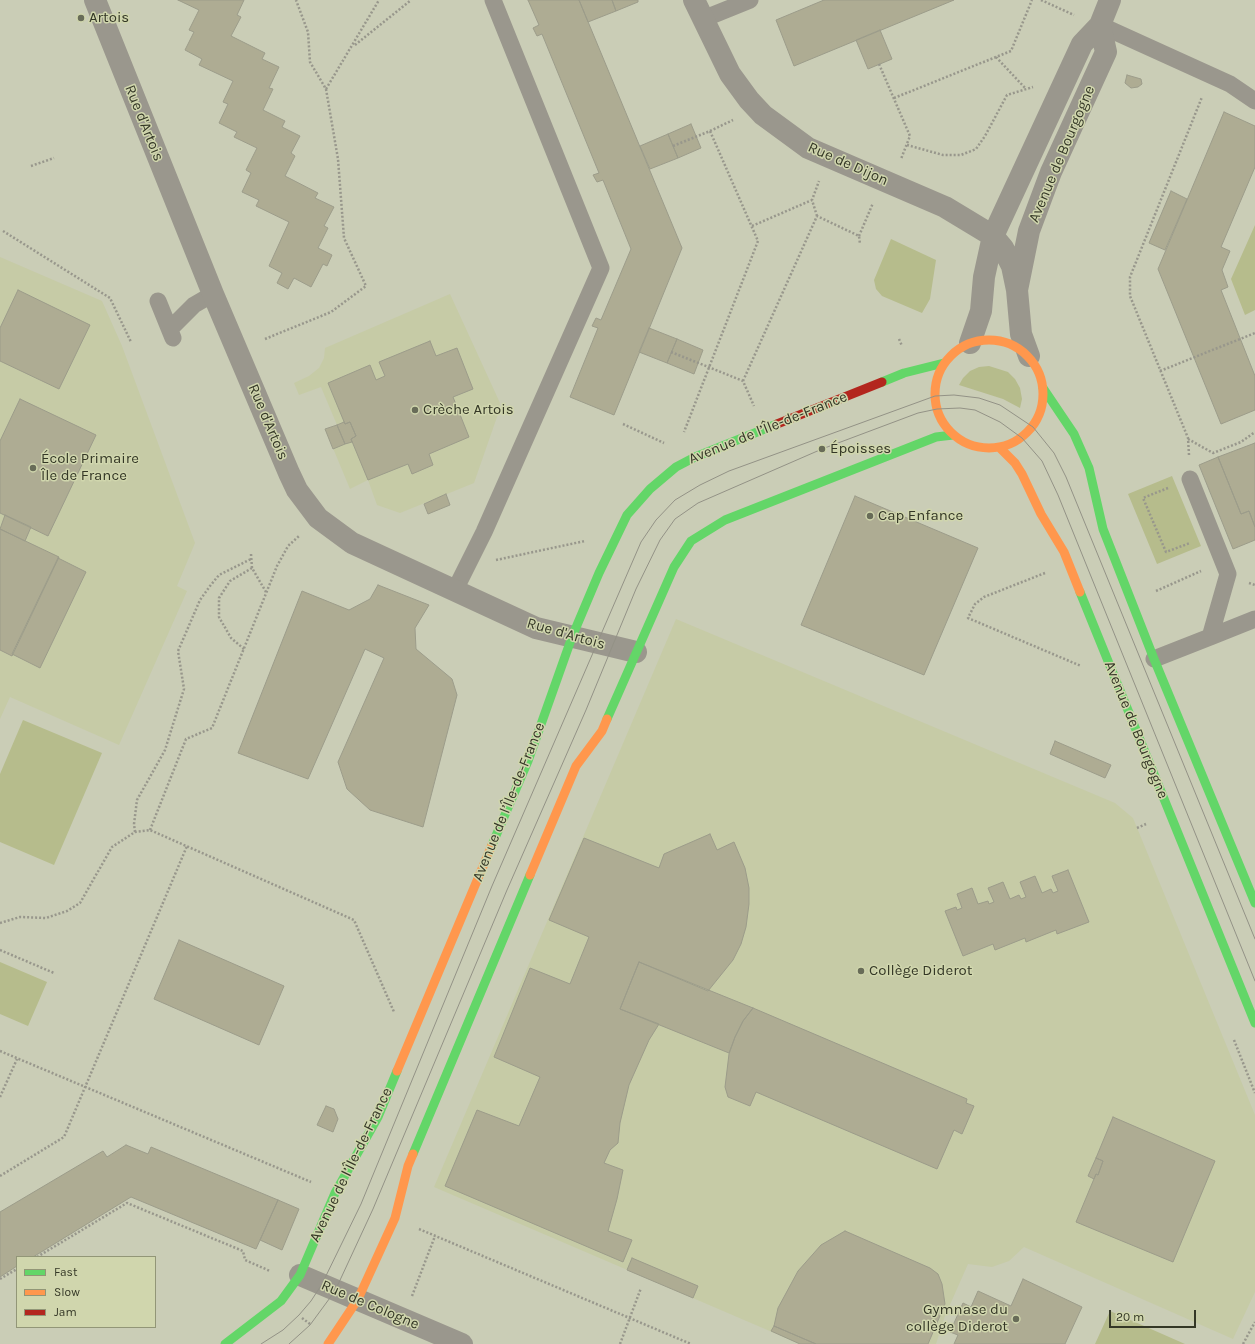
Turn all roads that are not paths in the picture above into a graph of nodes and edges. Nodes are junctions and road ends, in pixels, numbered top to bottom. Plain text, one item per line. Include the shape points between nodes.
1 (95, 0) edge
2 (493, 0) edge
3 (750, 0) edge
4 (1110, 0) edge
5 (699, 10) edge
6 (1090, 21) junction
7 (1255, 101) edge
8 (993, 236) junction
9 (1017, 290) junction
10 (213, 294) junction
11 (158, 301) dead end
12 (970, 343) junction
13 (1028, 356) junction
14 (944, 363) junction
15 (1043, 388) junction
16 (952, 435) junction
17 (1000, 448) junction
18 (1190, 479) road end
19 (455, 590) junction
20 (1255, 620) edge
21 (572, 637) junction
22 (1210, 637) junction
23 (636, 652) junction
24 (1154, 659) junction
25 (1255, 903) edge
26 (1255, 1023) edge
27 (300, 1275) junction
28 (358, 1300) junction
29 (225, 1344) edge
30 (328, 1344) edge
31 (462, 1344) edge

1 - 10 street, Rue d'Artois
2 - 19 lane via 601,268
3 - 5 lane
4 - 6 street, Avenue de Bourgogne
5 - 8 street, Rue de Dijon via 730,74 763,115 808,148 945,207
6 - 7 lane via 1230,84
6 - 8 street, Avenue de Bourgogne via 1082,44
6 - 9 street, Avenue de Bourgogne via 1106,52 1051,172 1034,216
8 - 9 street via 1003,248 1012,266
8 - 12 street, Avenue de Bourgogne via 984,277 981,311
9 - 13 street, Avenue de Bourgogne via 1021,334
10 - 11 lane via 194,305 171,334
10 - 19 street, Rue d'Artois via 297,490 318,518 352,543
12 - 13 street via 997,340 1008,343
12 - 14 street
13 - 15 street via 1038,369
14 - 16 street via 934,396 942,423
14 - 21 street, Avenue de l’Île-de-France via 904,373 719,446 676,467 650,489 626,516
15 - 17 street via 1040,416 1033,427 1022,438
15 - 24 street via 1074,434 1089,468 1103,529
16 - 17 street via 979,448
16 - 23 street via 930,439 732,518 692,541 674,568
17 - 26 street, Avenue de Bourgogne via 1022,474 1041,514 1064,552
18 - 22 lane via 1228,574
19 - 21 street, Rue d'Artois via 536,628
20 - 22 lane
21 - 23 street, Rue d'Artois
21 - 27 street, Avenue de l’Île-de-France via 528,761 378,1117 336,1193
22 - 24 lane
23 - 28 street via 602,731 576,766 542,844 436,1096 408,1166 395,1218
24 - 25 street
27 - 28 street, Rue de Cologne
27 - 29 street, Avenue de l’Île-de-France via 281,1301
28 - 30 street
28 - 31 street, Rue de Cologne

